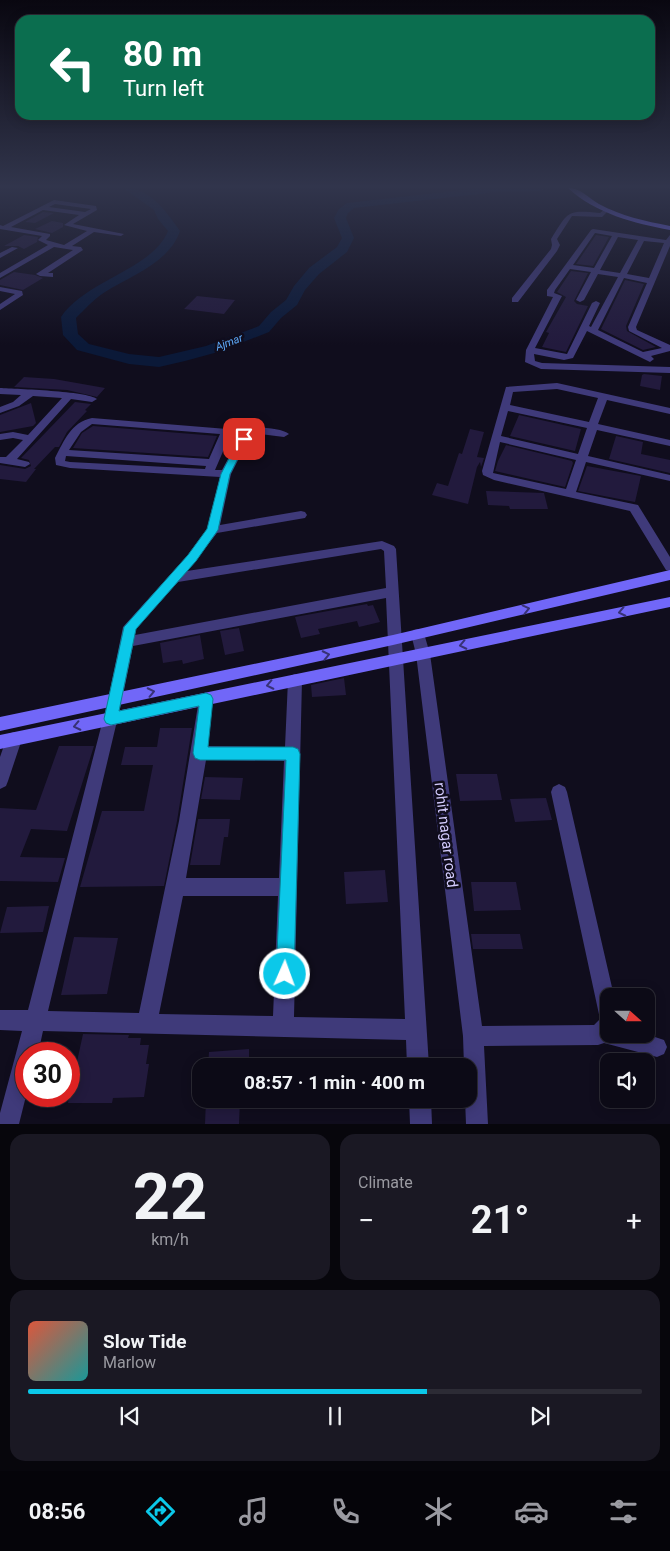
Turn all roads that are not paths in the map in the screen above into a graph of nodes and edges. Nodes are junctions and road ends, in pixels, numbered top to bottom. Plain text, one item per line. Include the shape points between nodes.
1 (42, 240) edge
2 (76, 240) edge
3 (554, 240) edge
4 (586, 240) edge
5 (613, 240) edge
6 (641, 240) edge
7 (669, 240) edge
8 (54, 245) junction
9 (65, 247) junction
10 (14, 248) dead end
11 (0, 256) edge
12 (568, 266) junction
13 (13, 269) junction
14 (22, 270) dead end
15 (596, 271) junction
16 (31, 272) dead end
17 (40, 274) junction
18 (50, 275) dead end
19 (0, 276) edge
20 (622, 276) junction
21 (651, 281) junction
22 (0, 289) edge
23 (569, 298) junction
24 (515, 300) dead end
25 (596, 303) junction
26 (606, 305) junction
27 (0, 308) edge
28 (589, 329) junction
29 (529, 355) junction
30 (643, 355) junction
31 (658, 363) junction
32 (670, 363) edge
33 (571, 364) junction
34 (670, 369) edge
35 (0, 391) edge
36 (31, 393) junction
37 (69, 396) junction
38 (603, 396) junction
39 (92, 399) dead end
40 (504, 406) junction
41 (0, 410) edge
42 (670, 410) edge
43 (593, 425) junction
44 (284, 434) dead end
45 (225, 436) junction
46 (239, 436) dead end
47 (0, 437) edge
48 (30, 438) junction
49 (495, 438) junction
50 (670, 443) edge
51 (581, 457) junction
52 (4, 461) edge
53 (25, 464) dead end
54 (211, 468) junction
55 (226, 474) junction
56 (670, 478) edge
57 (570, 494) junction
58 (301, 515) dead end
59 (212, 530) junction
60 (670, 567) edge
61 (670, 575) edge
62 (175, 578) junction
63 (391, 592) junction
64 (670, 602) edge
65 (418, 634) junction
66 (393, 640) junction
67 (127, 642) junction
68 (423, 654) junction
69 (395, 659) junction
70 (295, 680) junction
71 (206, 699) junction
72 (116, 700) junction
73 (111, 719) junction
74 (0, 724) edge
75 (7, 741) edge
76 (200, 753) junction
77 (293, 754) junction
78 (0, 781) edge
79 (559, 792) dead end
80 (177, 887) junction
81 (288, 887) junction
82 (600, 994) edge
83 (0, 1020) edge
84 (36, 1021) junction
85 (147, 1024) junction
86 (283, 1027) junction
87 (416, 1030) junction
88 (600, 1032) edge
89 (473, 1036) junction
90 (31, 1042) edge
91 (649, 1043) edge
92 (658, 1047) dead end
93 (418, 1058) edge
94 (15, 1099) edge
95 (420, 1108) edge
96 (8, 1124) edge
97 (421, 1124) edge
98 (477, 1124) edge

1 - 8 street
2 - 9 street
3 - 24 street via 554,249
4 - 12 street
5 - 15 street
6 - 20 street
7 - 21 street
8 - 9 street
8 - 13 street
9 - 17 street via 79,250
10 - 11 street
12 - 15 street
12 - 23 street via 550,294
13 - 14 street
13 - 19 street
15 - 20 street
15 - 23 street
16 - 17 street
17 - 18 street
20 - 21 street
20 - 26 street
21 - 30 street via 632,328 668,349
22 - 27 street via 19,295
23 - 25 street
23 - 29 street
25 - 26 street
25 - 28 street
26 - 28 street
28 - 29 street via 568,357
28 - 30 street
29 - 33 street via 536,366
30 - 31 street
31 - 32 street
31 - 33 street
31 - 34 street
33 - 34 street
35 - 36 street
36 - 37 street
36 - 41 street
37 - 39 street
37 - 48 street
38 - 40 street via 557,386 512,388 508,389
38 - 42 street
38 - 43 street
40 - 43 street
40 - 49 street
43 - 50 street
43 - 51 street
44 - 55 street via 248,431
45 - 46 street
45 - 54 street
45 - 54 street via 223,431 86,421 63,453
47 - 48 street
48 - 52 street
49 - 51 street
49 - 57 street via 488,475
51 - 56 street
51 - 57 street
52 - 53 street
54 - 55 street
55 - 59 street
57 - 60 street via 634,508
58 - 59 street
59 - 62 street
65 -> 61 street
62 - 63 street via 382,545 390,549
62 - 67 street via 130,627
63 - 66 street
63 - 67 street
64 -> 68 street
65 - 66 street
65 - 68 street, rohit nagar road
66 - 69 street
72 -> 66 street
67 - 72 street
68 - 69 street
68 - 89 street, rohit nagar road
69 - 70 street
69 - 87 street
70 -> 71 street
70 - 77 street
71 - 73 street
71 - 76 street
72 - 73 street
72 - 74 street
73 -> 75 street
73 - 84 street
75 - 78 street
76 - 77 street
76 - 80 street
77 - 81 street
79 - 82 street
80 - 81 street
80 - 85 street
81 - 86 street
83 - 84 street
84 - 85 street
84 - 90 street
85 - 86 street
86 - 87 street
87 - 93 street
88 - 89 street via 598,1035
89 - 98 street, rohit nagar road
91 - 92 street
94 - 96 street
95 - 97 street

